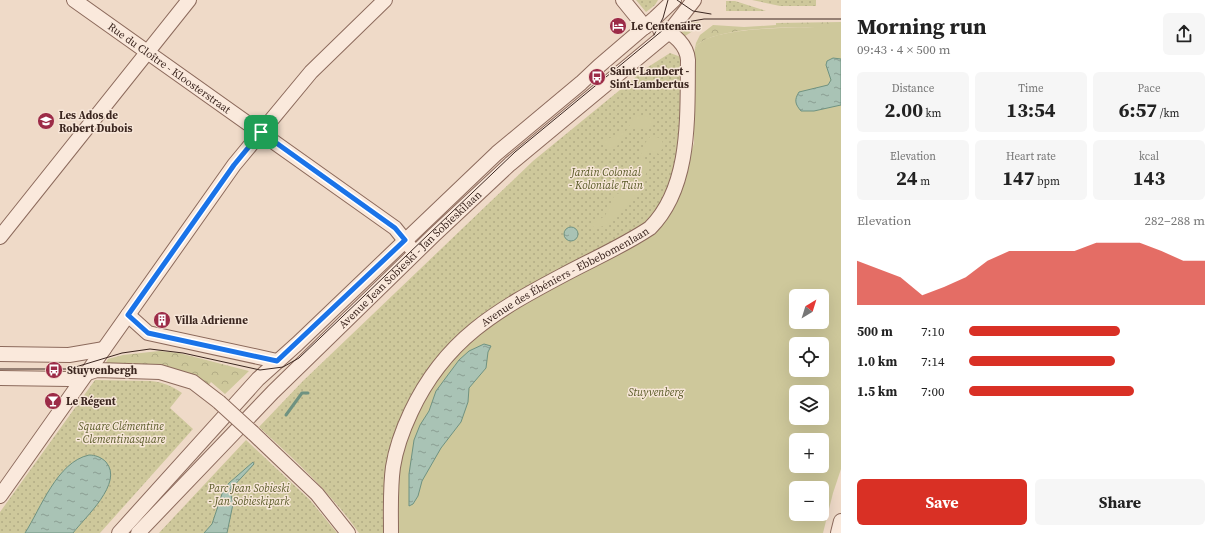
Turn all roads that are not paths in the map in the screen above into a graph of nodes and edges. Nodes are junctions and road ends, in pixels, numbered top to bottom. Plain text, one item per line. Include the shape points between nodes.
1 (74, 0) edge
2 (189, 0) edge
3 (385, 0) edge
4 (623, 0) edge
5 (674, 0) edge
6 (690, 6) edge
7 (645, 27) junction
8 (669, 32) junction
9 (147, 52) junction
10 (261, 132) junction
11 (0, 237) edge
12 (405, 240) junction
13 (415, 254) junction
14 (128, 315) junction
15 (104, 349) junction
16 (0, 354) edge
17 (277, 361) junction
18 (88, 372) junction
19 (0, 378) edge
20 (0, 496) edge
21 (841, 521) edge
22 (119, 533) edge
23 (138, 533) edge
24 (348, 533) edge
25 (392, 533) edge
26 (838, 533) edge

1 - 9 street, Rue du Cloître - Kloosterstraat
2 - 9 street
3 - 10 street via 311,72
4 - 7 street
5 - 6 street
5 - 7 street, Avenue Jean Sobieski - Jan Sobieskilaan
6 - 8 street, Avenue Jean Sobieski - Jan Sobieskilaan
7 - 8 street
7 - 12 street, Avenue Jean Sobieski - Jan Sobieskilaan via 497,153
8 - 13 street, Avenue Jean Sobieski - Jan Sobieskilaan via 510,164
8 - 25 street, Avenue des Ébéniers - Ebbebomenlaan via 687,51 688,75 685,145 679,174 667,205 650,228 496,312 466,335 446,356 416,400 397,450 392,481
9 - 10 street, Rue du Cloître - Kloosterstraat
9 - 11 street
10 - 12 street, Rue du Cloître - Kloosterstraat via 395,228
10 - 14 street via 234,165
12 - 13 street, Rue du Cloître - Kloosterstraat
12 - 17 street, Avenue Jean Sobieski - Jan Sobieskilaan
13 - 23 street, Avenue Jean Sobieski - Jan Sobieskilaan via 273,392
14 - 15 street
14 - 17 street via 148,333
15 - 16 street via 69,355
15 - 18 street
17 - 22 street, Avenue Jean Sobieski - Jan Sobieskilaan
18 - 19 street via 69,379
18 - 20 street
18 - 24 street, bridge via 151,371 175,375 200,386 317,494
21 - 26 street

